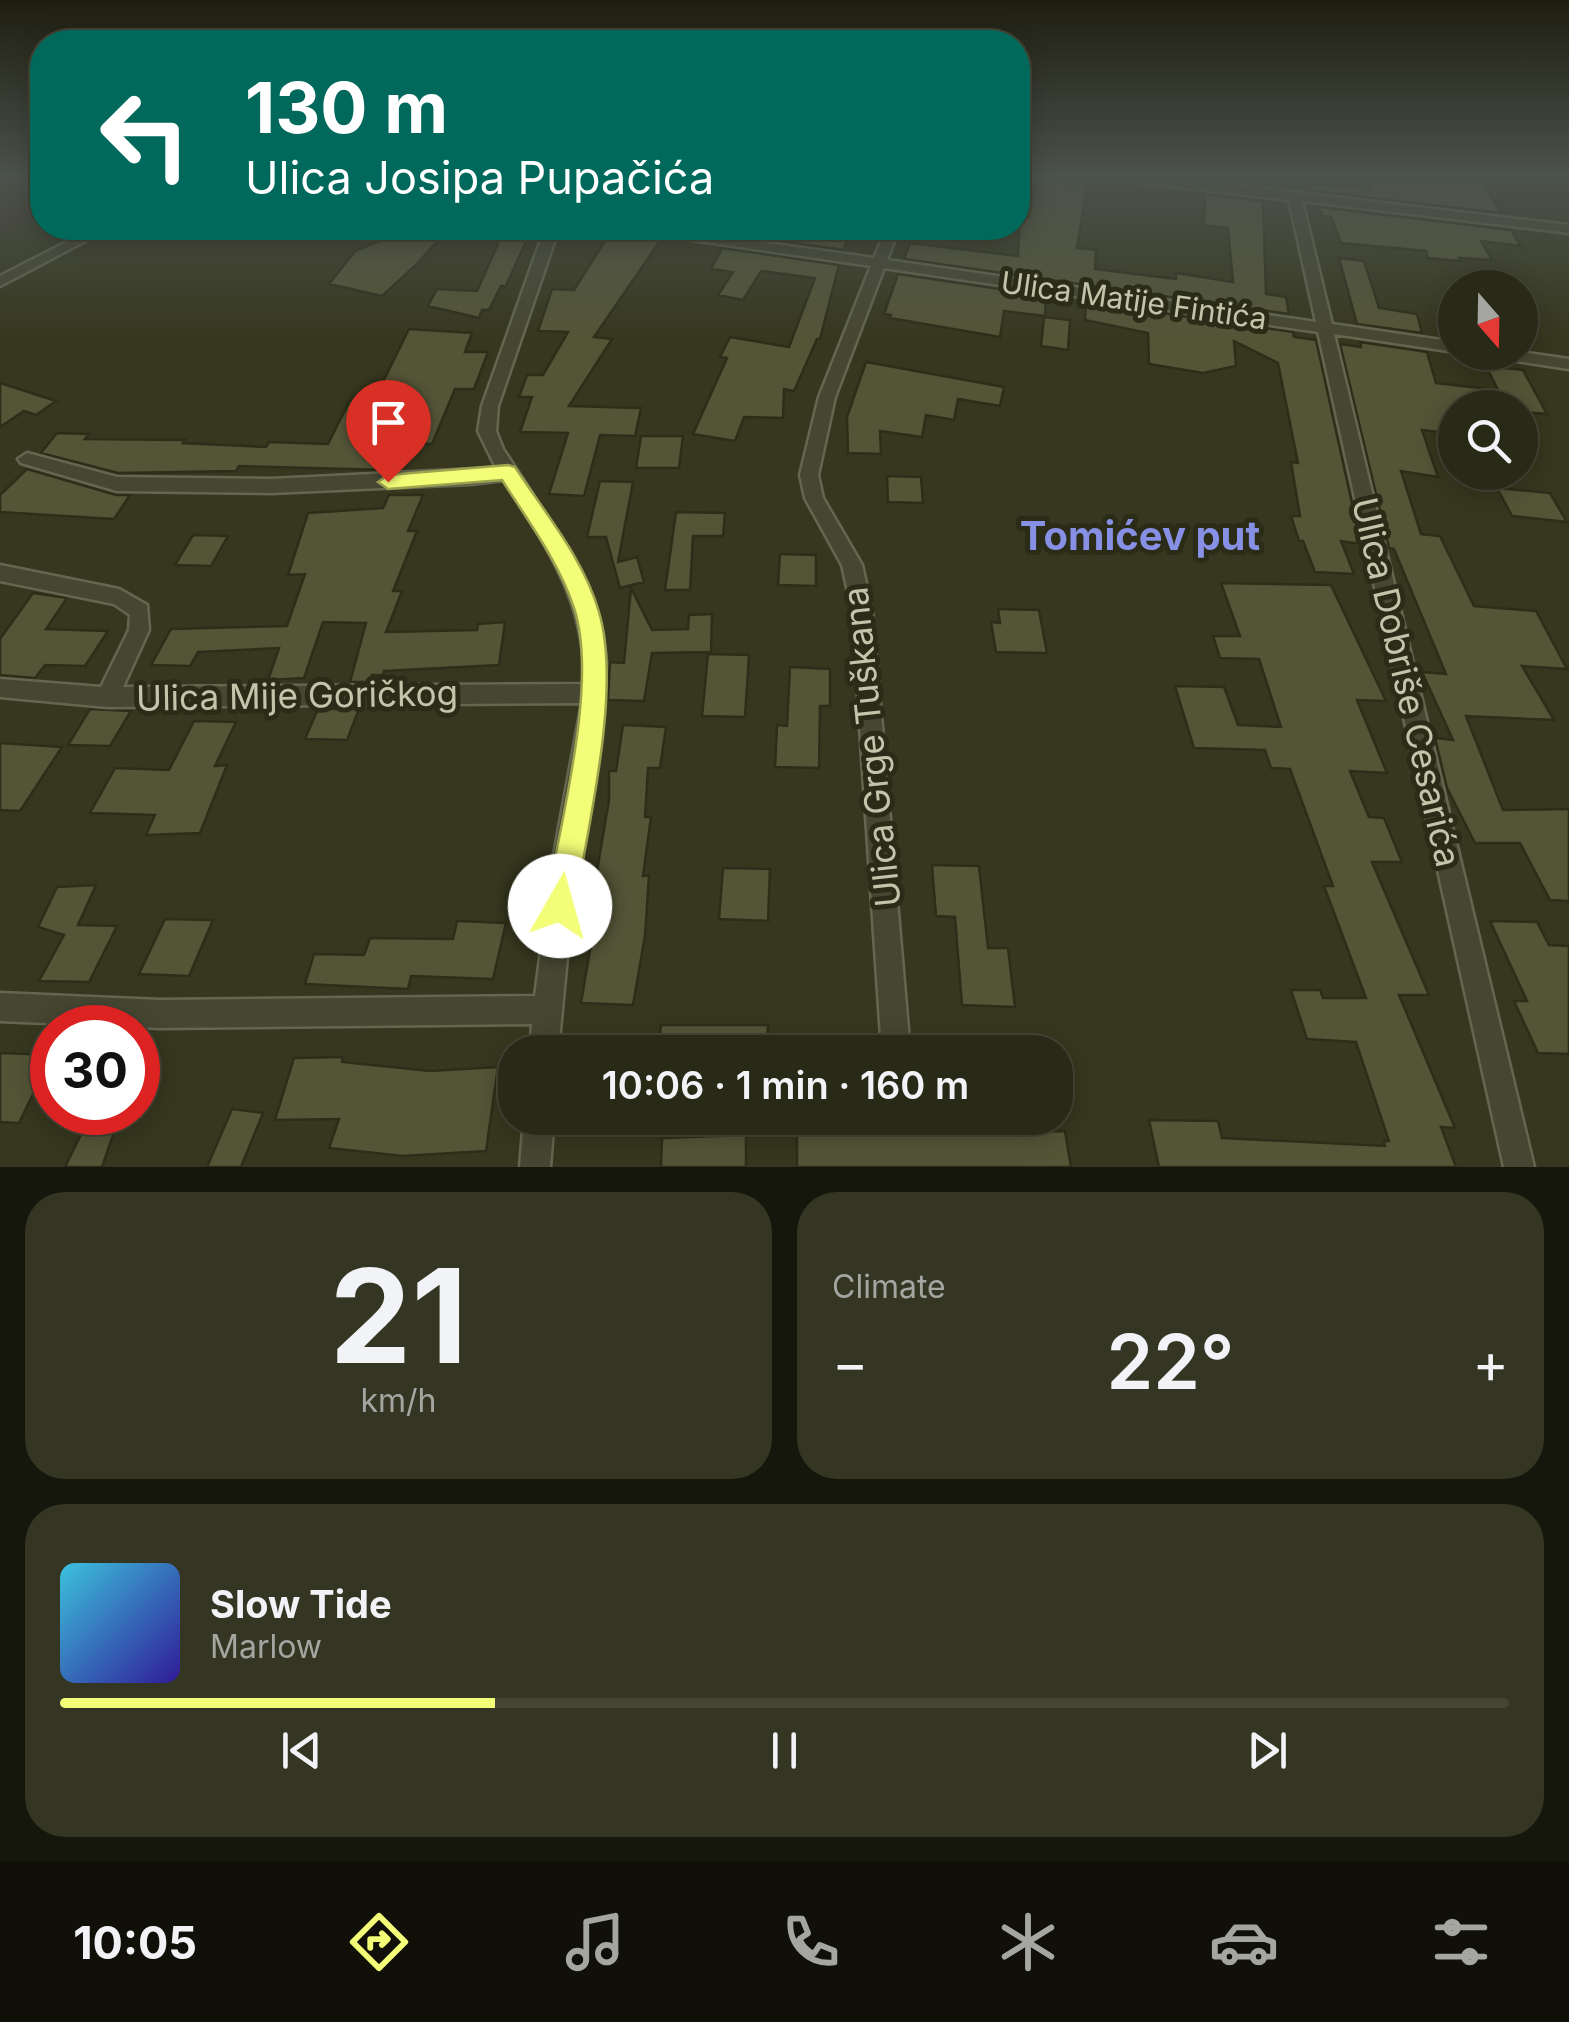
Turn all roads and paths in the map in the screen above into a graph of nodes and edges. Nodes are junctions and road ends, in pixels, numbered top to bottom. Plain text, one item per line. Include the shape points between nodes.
1 (1304, 230) edge
2 (81, 240) edge
3 (548, 240) edge
4 (720, 240) edge
5 (888, 240) edge
6 (880, 263) junction
7 (0, 282) edge
8 (1326, 328) junction
9 (1438, 345) edge
10 (1538, 359) edge
11 (1569, 364) edge
12 (26, 459) dead end
13 (508, 472) junction
14 (0, 573) edge
15 (0, 688) edge
16 (595, 693) junction
17 (107, 697) junction
18 (0, 1008) edge
19 (547, 1010) junction
20 (545, 1035) edge
21 (895, 1035) edge
22 (538, 1135) edge
23 (535, 1167) edge
24 (1518, 1167) edge

1 - 8 street, Ulica Dobriše Cesarića
2 - 7 street
3 - 13 street via 490,406 486,430
4 - 6 street, Ulica Matije Fintića
5 - 6 street, Ulica Grge Tuškana
6 - 8 street, Ulica Matije Fintića
6 - 21 street, Ulica Grge Tuškana via 827,397 809,475 860,597
8 - 9 street, Ulica Matije Fintića
8 - 24 street, Ulica Dobriše Cesarića
10 - 11 street
12 - 13 street via 116,484 270,486
13 - 16 street via 573,574 588,612
14 - 17 street via 120,597 140,610 139,630
15 - 17 street, Ulica Mije Goričkog
16 - 17 street, Ulica Mije Goričkog
16 - 19 street
18 - 19 street via 160,1014
19 - 20 street
22 - 23 street

